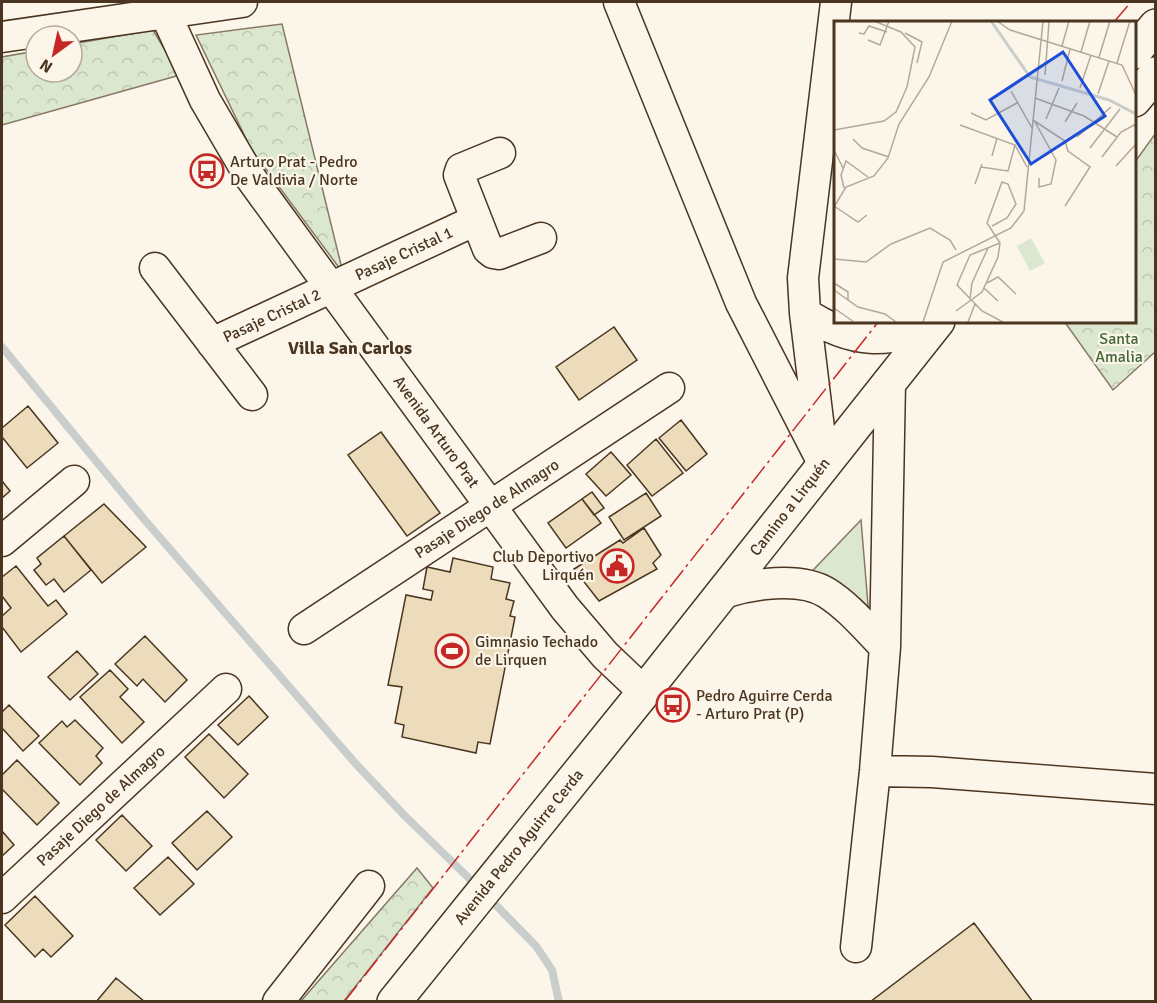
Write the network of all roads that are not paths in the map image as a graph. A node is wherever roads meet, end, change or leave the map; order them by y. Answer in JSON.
{"nodes":[{"id":1,"x":242,"y":2,"type":"edge"},
{"id":2,"x":619,"y":2,"type":"edge"},
{"id":3,"x":836,"y":2,"type":"edge"},
{"id":4,"x":163,"y":7,"type":"edge"},
{"id":5,"x":1155,"y":26,"type":"edge"},
{"id":6,"x":2,"y":37,"type":"edge"},
{"id":7,"x":1136,"y":50,"type":"edge"},
{"id":8,"x":1155,"y":74,"type":"edge"},
{"id":9,"x":1136,"y":98,"type":"edge"},
{"id":10,"x":500,"y":153,"type":"dead end"},
{"id":11,"x":476,"y":220,"type":"junction"},
{"id":12,"x":541,"y":237,"type":"dead end"},
{"id":13,"x":154,"y":268,"type":"dead end"},
{"id":14,"x":331,"y":288,"type":"junction"},
{"id":15,"x":804,"y":313,"type":"junction"},
{"id":16,"x":936,"y":322,"type":"edge"},
{"id":17,"x":937,"y":322,"type":"edge"},
{"id":18,"x":212,"y":344,"type":"junction"},
{"id":19,"x":890,"y":381,"type":"junction"},
{"id":20,"x":669,"y":388,"type":"dead end"},
{"id":21,"x":252,"y":395,"type":"dead end"},
{"id":22,"x":824,"y":465,"type":"junction"},
{"id":23,"x":74,"y":481,"type":"dead end"},
{"id":24,"x":490,"y":506,"type":"junction"},
{"id":25,"x":2,"y":541,"type":"edge"},
{"id":26,"x":723,"y":592,"type":"junction"},
{"id":27,"x":304,"y":629,"type":"dead end"},
{"id":28,"x":885,"y":647,"type":"junction"},
{"id":29,"x":226,"y":689,"type":"dead end"},
{"id":30,"x":644,"y":692,"type":"junction"},
{"id":31,"x":875,"y":771,"type":"junction"},
{"id":32,"x":1155,"y":789,"type":"edge"},
{"id":33,"x":369,"y":886,"type":"dead end"},
{"id":34,"x":2,"y":898,"type":"edge"},
{"id":35,"x":856,"y":947,"type":"dead end"},
{"id":36,"x":278,"y":1002,"type":"edge"},
{"id":37,"x":394,"y":1002,"type":"edge"}],
"edges":[{"from":1,"to":4,"type":"street"},
{"from":2,"to":22,"type":"street"},
{"from":3,"to":15,"type":"street"},
{"from":4,"to":6,"type":"street"},
{"from":4,"to":14,"type":"street","name":"Avenida Arturo Prat"},
{"from":5,"to":7,"type":"main road"},
{"from":8,"to":9,"type":"main road"},
{"from":10,"to":11,"type":"street"},
{"from":11,"to":12,"type":"street"},
{"from":11,"to":14,"type":"street","name":"Pasaje Cristal 1"},
{"from":13,"to":18,"type":"street","name":"Pasaje Cristal 2"},
{"from":14,"to":18,"type":"street","name":"Pasaje Cristal 2"},
{"from":14,"to":24,"type":"street","name":"Avenida Arturo Prat"},
{"from":15,"to":16,"type":"street"},
{"from":15,"to":22,"type":"street"},
{"from":17,"to":19,"type":"main road","name":"Camino a Lirquén"},
{"from":18,"to":21,"type":"street","name":"Pasaje Cristal 2"},
{"from":19,"to":22,"type":"main road","name":"Camino a Lirquén"},
{"from":19,"to":28,"type":"street"},
{"from":20,"to":24,"type":"street","name":"Pasaje Diego de Almagro"},
{"from":22,"to":26,"type":"main road","name":"Camino a Lirquén"},
{"from":23,"to":25,"type":"street"},
{"from":24,"to":27,"type":"street","name":"Pasaje Diego de Almagro"},
{"from":24,"to":30,"type":"street","name":"Avenida Arturo Prat"},
{"from":26,"to":28,"type":"street"},
{"from":26,"to":30,"type":"main road","name":"Camino a Lirquén"},
{"from":28,"to":31,"type":"street"},
{"from":29,"to":34,"type":"street","name":"Pasaje Diego de Almagro"},
{"from":30,"to":37,"type":"main road","name":"Avenida Pedro Aguirre Cerda"},
{"from":31,"to":32,"type":"street"},
{"from":31,"to":35,"type":"street"},
{"from":33,"to":36,"type":"street"}]}
